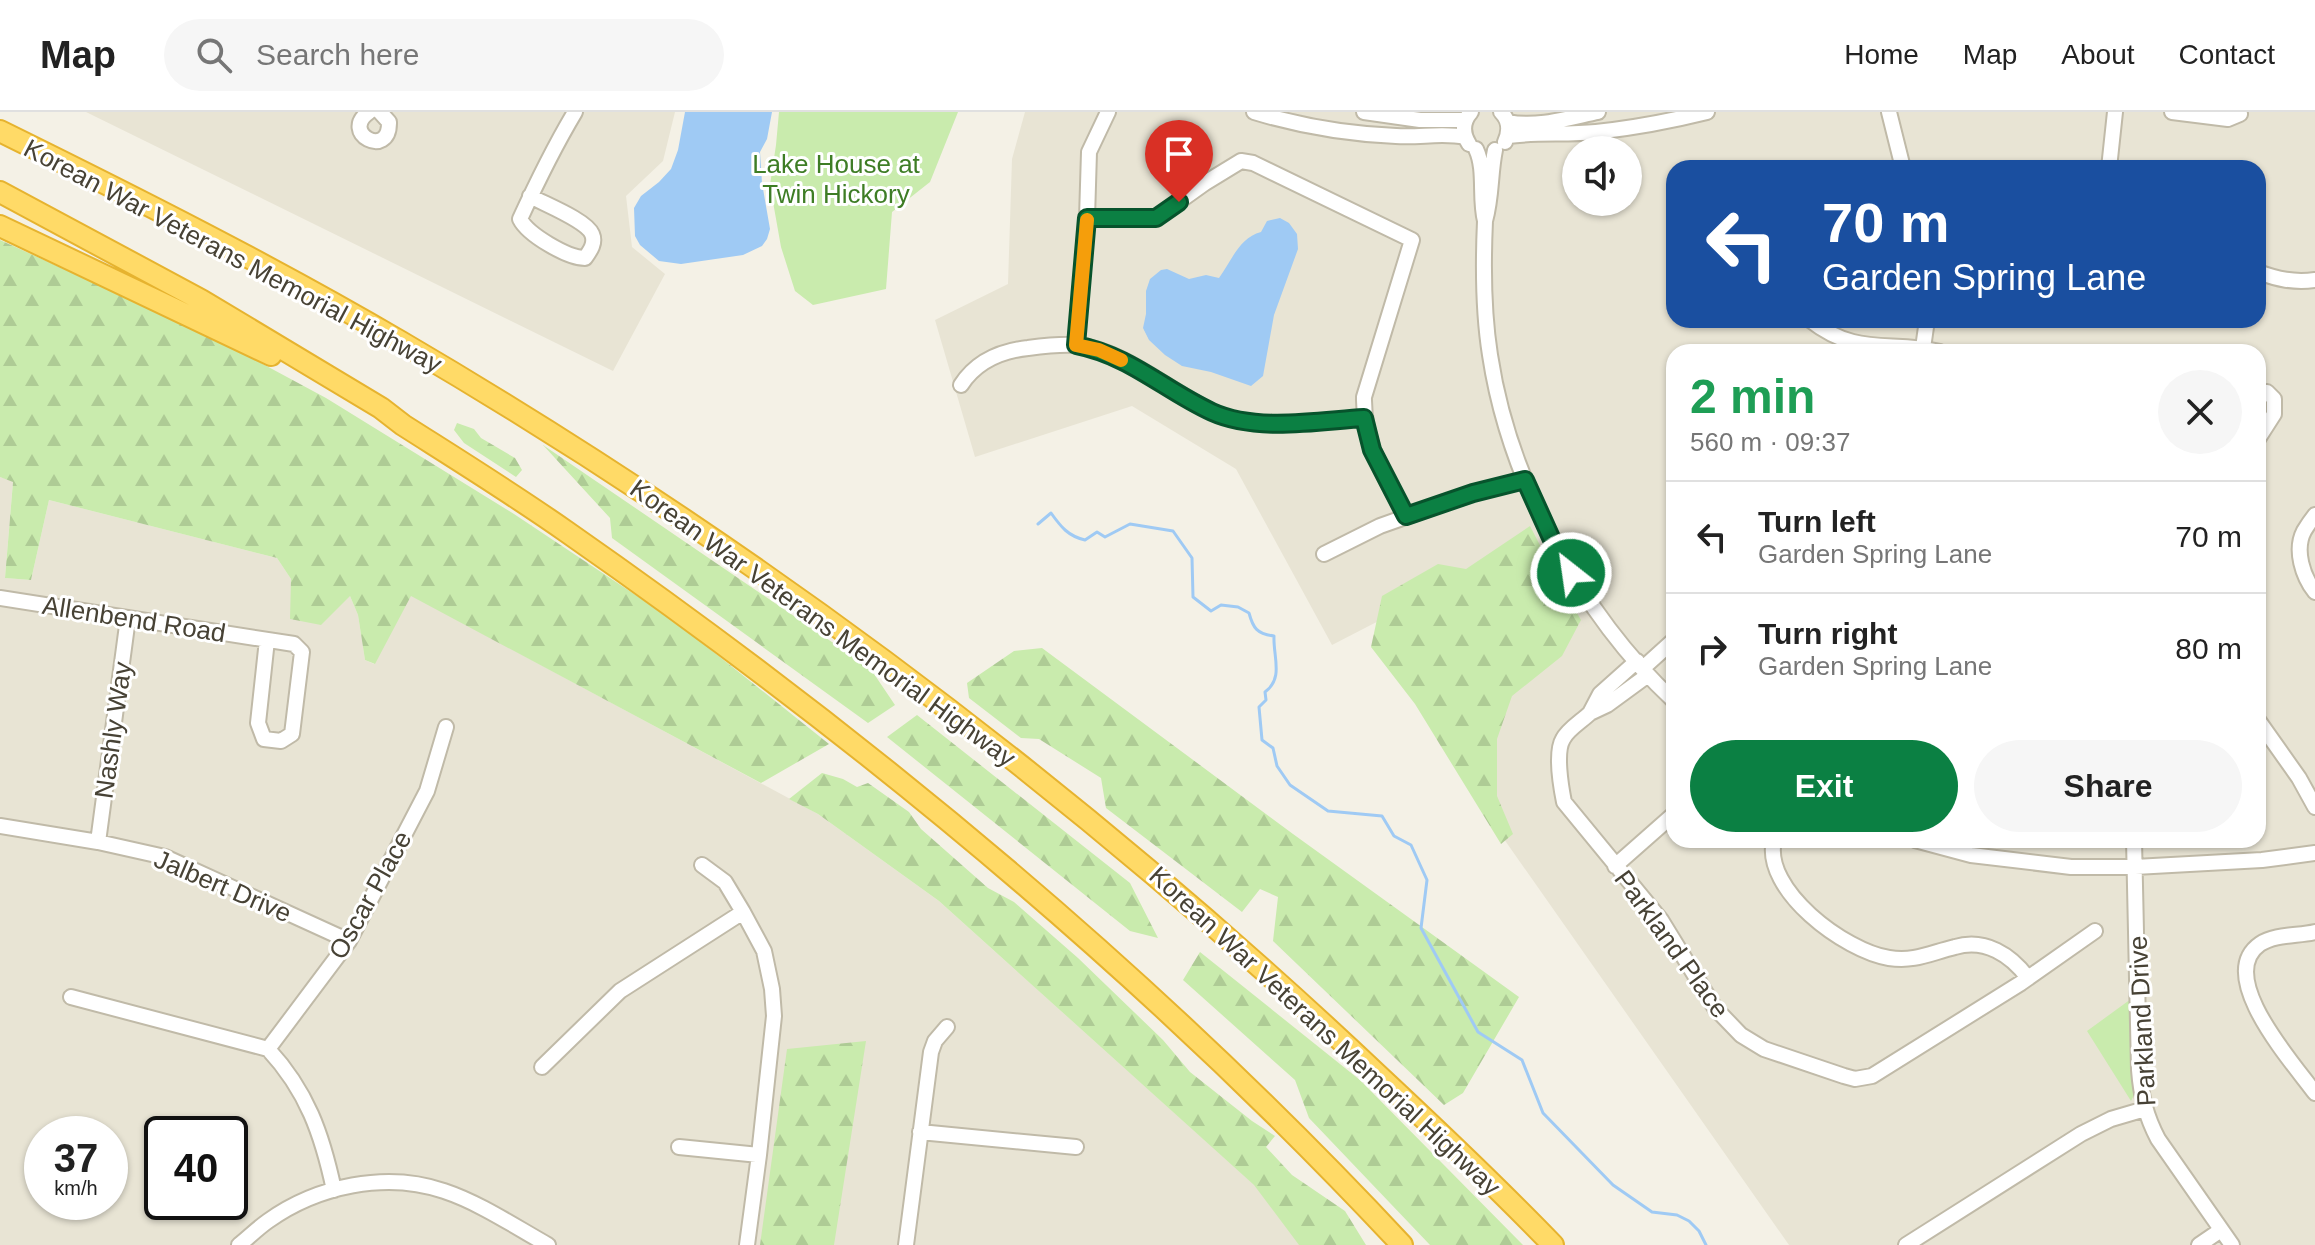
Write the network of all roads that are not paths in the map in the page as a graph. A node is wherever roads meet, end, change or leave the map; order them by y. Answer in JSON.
{"nodes":[{"id":1,"x":575,"y":112,"type":"edge"},
{"id":2,"x":1108,"y":112,"type":"edge"},
{"id":3,"x":1254,"y":112,"type":"edge"},
{"id":4,"x":1364,"y":112,"type":"edge"},
{"id":5,"x":1598,"y":112,"type":"edge"},
{"id":6,"x":1707,"y":112,"type":"edge"},
{"id":7,"x":1889,"y":112,"type":"edge"},
{"id":8,"x":2115,"y":112,"type":"edge"},
{"id":9,"x":2172,"y":112,"type":"edge"},
{"id":10,"x":2240,"y":114,"type":"edge"},
{"id":11,"x":1468,"y":116,"type":"edge"},
{"id":12,"x":1506,"y":123,"type":"edge"},
{"id":13,"x":0,"y":131,"type":"edge"},
{"id":14,"x":1465,"y":137,"type":"junction"},
{"id":15,"x":1476,"y":149,"type":"junction"},
{"id":16,"x":1495,"y":150,"type":"junction"},
{"id":17,"x":1901,"y":160,"type":"edge"},
{"id":18,"x":2110,"y":160,"type":"edge"},
{"id":19,"x":0,"y":192,"type":"edge"},
{"id":20,"x":530,"y":196,"type":"junction"},
{"id":21,"x":1087,"y":218,"type":"junction"},
{"id":22,"x":1485,"y":221,"type":"junction"},
{"id":23,"x":0,"y":226,"type":"edge"},
{"id":24,"x":2266,"y":275,"type":"edge"},
{"id":25,"x":2315,"y":280,"type":"edge"},
{"id":26,"x":1824,"y":328,"type":"edge"},
{"id":27,"x":1857,"y":344,"type":"edge"},
{"id":28,"x":1076,"y":345,"type":"junction"},
{"id":29,"x":961,"y":385,"type":"dead end"},
{"id":30,"x":2266,"y":392,"type":"edge"},
{"id":31,"x":1364,"y":418,"type":"junction"},
{"id":32,"x":403,"y":425,"type":"junction"},
{"id":33,"x":2266,"y":426,"type":"edge"},
{"id":34,"x":1525,"y":480,"type":"junction"},
{"id":35,"x":2315,"y":515,"type":"edge"},
{"id":36,"x":1406,"y":516,"type":"junction"},
{"id":37,"x":1324,"y":554,"type":"dead end"},
{"id":38,"x":2315,"y":592,"type":"edge"},
{"id":39,"x":0,"y":598,"type":"edge"},
{"id":40,"x":128,"y":618,"type":"junction"},
{"id":41,"x":267,"y":640,"type":"junction"},
{"id":42,"x":1666,"y":647,"type":"edge"},
{"id":43,"x":1643,"y":668,"type":"junction"},
{"id":44,"x":1666,"y":692,"type":"edge"},
{"id":45,"x":446,"y":727,"type":"dead end"},
{"id":46,"x":2266,"y":731,"type":"edge"},
{"id":47,"x":2315,"y":807,"type":"edge"},
{"id":48,"x":1666,"y":821,"type":"edge"},
{"id":49,"x":0,"y":826,"type":"edge"},
{"id":50,"x":98,"y":842,"type":"junction"},
{"id":51,"x":1774,"y":848,"type":"edge"},
{"id":52,"x":1945,"y":848,"type":"edge"},
{"id":53,"x":2134,"y":848,"type":"edge"},
{"id":54,"x":2315,"y":853,"type":"edge"},
{"id":55,"x":702,"y":865,"type":"dead end"},
{"id":56,"x":1615,"y":866,"type":"junction"},
{"id":57,"x":2135,"y":867,"type":"junction"},
{"id":58,"x":743,"y":912,"type":"junction"},
{"id":59,"x":2095,"y":931,"type":"dead end"},
{"id":60,"x":2315,"y":932,"type":"edge"},
{"id":61,"x":349,"y":941,"type":"junction"},
{"id":62,"x":2028,"y":978,"type":"junction"},
{"id":63,"x":71,"y":997,"type":"dead end"},
{"id":64,"x":947,"y":1027,"type":"dead end"},
{"id":65,"x":268,"y":1049,"type":"junction"},
{"id":66,"x":542,"y":1067,"type":"dead end"},
{"id":67,"x":2315,"y":1093,"type":"edge"},
{"id":68,"x":2145,"y":1109,"type":"junction"},
{"id":69,"x":920,"y":1132,"type":"junction"},
{"id":70,"x":679,"y":1147,"type":"dead end"},
{"id":71,"x":1076,"y":1147,"type":"dead end"},
{"id":72,"x":759,"y":1155,"type":"junction"},
{"id":73,"x":334,"y":1190,"type":"junction"},
{"id":74,"x":2221,"y":1230,"type":"junction"},
{"id":75,"x":239,"y":1245,"type":"edge"},
{"id":76,"x":548,"y":1245,"type":"edge"},
{"id":77,"x":747,"y":1245,"type":"edge"},
{"id":78,"x":906,"y":1245,"type":"edge"},
{"id":79,"x":1402,"y":1245,"type":"edge"},
{"id":80,"x":1553,"y":1245,"type":"edge"},
{"id":81,"x":1906,"y":1245,"type":"edge"},
{"id":82,"x":2199,"y":1245,"type":"edge"},
{"id":83,"x":2232,"y":1245,"type":"edge"}],
"edges":[{"from":1,"to":20,"type":"street"},
{"from":2,"to":21,"type":"street"},
{"from":3,"to":14,"type":"street"},
{"from":4,"to":11,"type":"street"},
{"from":5,"to":12,"type":"street"},
{"from":6,"to":12,"type":"street"},
{"from":7,"to":17,"type":"street"},
{"from":8,"to":18,"type":"street"},
{"from":9,"to":10,"type":"street"},
{"from":11,"to":14,"type":"street"},
{"from":12,"to":16,"type":"street"},
{"from":13,"to":80,"type":"highway","name":"Korean War Veterans Memorial Highway"},
{"from":14,"to":15,"type":"street"},
{"from":15,"to":16,"type":"street"},
{"from":15,"to":22,"type":"street"},
{"from":16,"to":22,"type":"street"},
{"from":19,"to":32,"type":"highway"},
{"from":20,"to":20,"type":"street"},
{"from":21,"to":28,"type":"street"},
{"from":21,"to":31,"type":"street"},
{"from":22,"to":34,"type":"street"},
{"from":23,"to":32,"type":"highway"},
{"from":24,"to":25,"type":"street"},
{"from":26,"to":27,"type":"street"},
{"from":28,"to":29,"type":"street"},
{"from":28,"to":31,"type":"street"},
{"from":30,"to":33,"type":"street"},
{"from":31,"to":36,"type":"street"},
{"from":32,"to":79,"type":"highway"},
{"from":34,"to":36,"type":"street"},
{"from":34,"to":43,"type":"street"},
{"from":35,"to":38,"type":"street"},
{"from":36,"to":37,"type":"street"},
{"from":39,"to":40,"type":"street","name":"Allenbend Road"},
{"from":40,"to":41,"type":"street","name":"Allenbend Road"},
{"from":40,"to":50,"type":"street","name":"Nashly Way"},
{"from":41,"to":41,"type":"street","name":"Allenbend Road"},
{"from":42,"to":43,"type":"street","name":"Parkland Place"},
{"from":43,"to":44,"type":"street"},
{"from":43,"to":56,"type":"street","name":"Parkland Place"},
{"from":45,"to":61,"type":"street","name":"Oscar Place"},
{"from":46,"to":47,"type":"street"},
{"from":48,"to":56,"type":"street"},
{"from":49,"to":50,"type":"street","name":"Jalbert Drive"},
{"from":50,"to":61,"type":"street","name":"Jalbert Drive"},
{"from":51,"to":62,"type":"street"},
{"from":52,"to":57,"type":"street"},
{"from":53,"to":57,"type":"street","name":"Parkland Drive"},
{"from":54,"to":57,"type":"street"},
{"from":55,"to":58,"type":"street"},
{"from":56,"to":62,"type":"street","name":"Parkland Place"},
{"from":57,"to":68,"type":"street","name":"Parkland Drive"},
{"from":58,"to":66,"type":"street"},
{"from":58,"to":72,"type":"street"},
{"from":59,"to":62,"type":"street","name":"Parkland Place"},
{"from":60,"to":67,"type":"street"},
{"from":61,"to":65,"type":"street","name":"Oscar Place"},
{"from":63,"to":65,"type":"street"},
{"from":64,"to":69,"type":"street"},
{"from":65,"to":73,"type":"street"},
{"from":68,"to":74,"type":"street","name":"Parkland Drive"},
{"from":68,"to":81,"type":"street"},
{"from":69,"to":71,"type":"street"},
{"from":69,"to":78,"type":"street"},
{"from":70,"to":72,"type":"street"},
{"from":72,"to":77,"type":"street"},
{"from":73,"to":75,"type":"street"},
{"from":73,"to":76,"type":"street"},
{"from":74,"to":82,"type":"street"},
{"from":74,"to":83,"type":"street","name":"Parkland Drive"}]}
